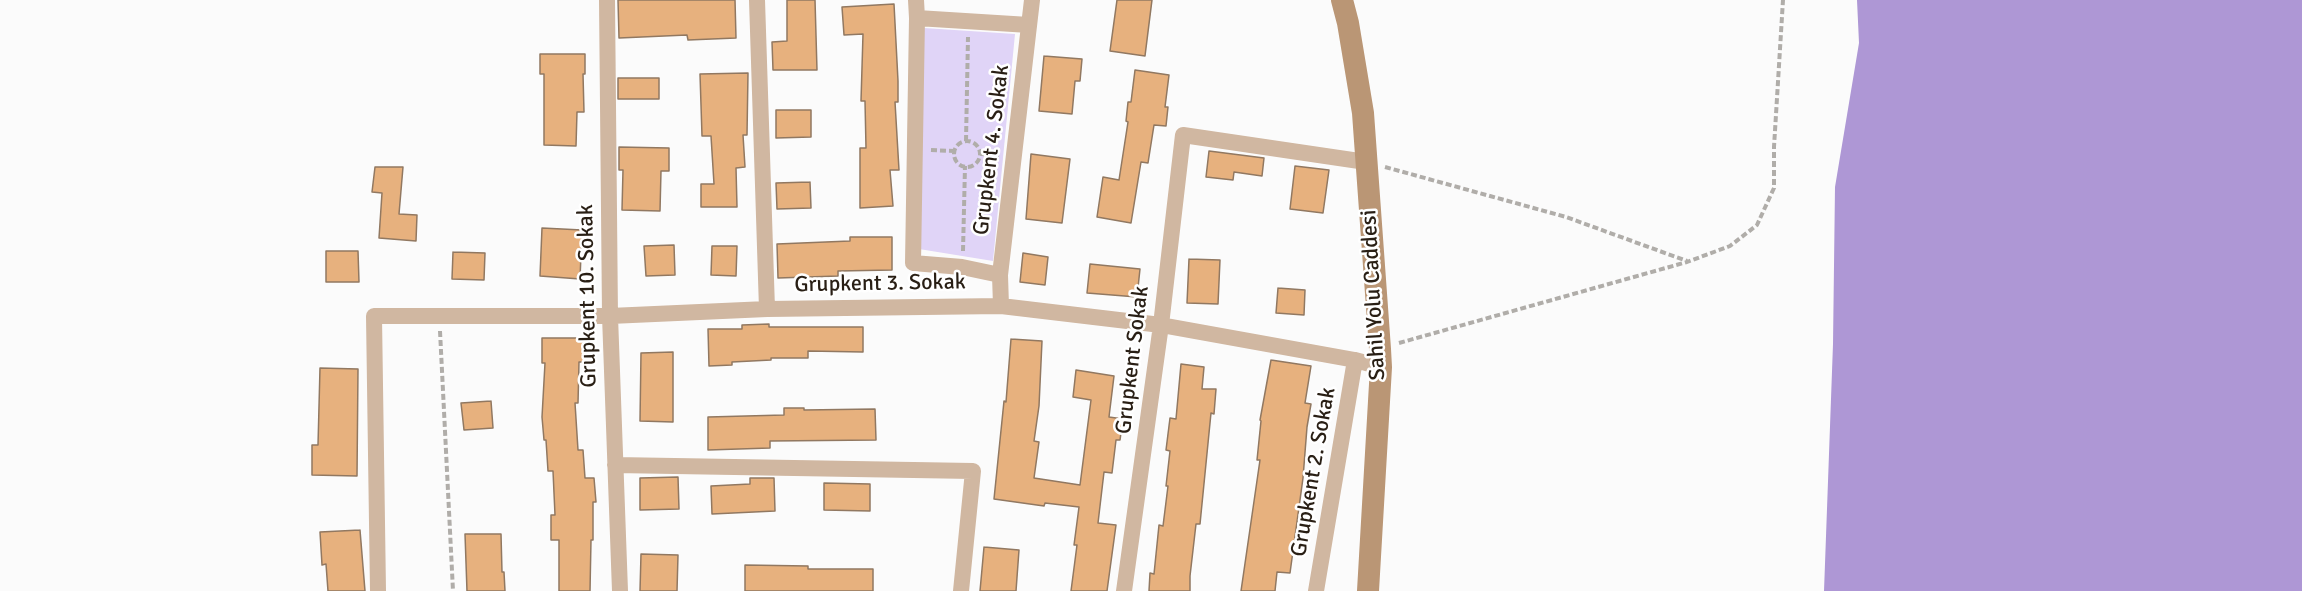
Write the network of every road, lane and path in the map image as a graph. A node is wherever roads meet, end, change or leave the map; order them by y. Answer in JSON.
{"nodes":[{"id":1,"x":607,"y":0,"type":"edge"},
{"id":2,"x":757,"y":0,"type":"edge"},
{"id":3,"x":916,"y":0,"type":"edge"},
{"id":4,"x":1032,"y":0,"type":"edge"},
{"id":5,"x":1342,"y":0,"type":"edge"},
{"id":6,"x":1783,"y":0,"type":"edge"},
{"id":7,"x":917,"y":18,"type":"junction"},
{"id":8,"x":968,"y":20,"type":"junction"},
{"id":9,"x":1029,"y":25,"type":"junction"},
{"id":10,"x":966,"y":141,"type":"junction"},
{"id":11,"x":1366,"y":162,"type":"junction"},
{"id":12,"x":965,"y":166,"type":"junction"},
{"id":13,"x":1687,"y":262,"type":"junction"},
{"id":14,"x":962,"y":267,"type":"junction"},
{"id":15,"x":1000,"y":275,"type":"junction"},
{"id":16,"x":1001,"y":306,"type":"junction"},
{"id":17,"x":767,"y":309,"type":"junction"},
{"id":18,"x":439,"y":316,"type":"junction"},
{"id":19,"x":610,"y":316,"type":"junction"},
{"id":20,"x":1161,"y":326,"type":"junction"},
{"id":21,"x":1381,"y":358,"type":"junction"},
{"id":22,"x":1355,"y":360,"type":"junction"},
{"id":23,"x":615,"y":465,"type":"junction"},
{"id":24,"x":378,"y":591,"type":"edge"},
{"id":25,"x":453,"y":591,"type":"edge"},
{"id":26,"x":620,"y":591,"type":"edge"},
{"id":27,"x":961,"y":591,"type":"edge"},
{"id":28,"x":1124,"y":591,"type":"edge"},
{"id":29,"x":1316,"y":591,"type":"edge"},
{"id":30,"x":1368,"y":591,"type":"edge"}],
"edges":[{"from":1,"to":19,"type":"street","name":"Grupkent 10. Sokak"},
{"from":2,"to":17,"type":"street"},
{"from":3,"to":7,"type":"street"},
{"from":4,"to":9,"type":"street","name":"Grupkent 4. Sokak"},
{"from":5,"to":11,"type":"street","name":"Sahil Yolu Caddesi"},
{"from":6,"to":13,"type":"path"},
{"from":7,"to":8,"type":"street"},
{"from":7,"to":14,"type":"street"},
{"from":8,"to":9,"type":"street"},
{"from":8,"to":10,"type":"path"},
{"from":9,"to":15,"type":"street","name":"Grupkent 4. Sokak"},
{"from":10,"to":12,"type":"path"},
{"from":10,"to":12,"type":"path"},
{"from":11,"to":13,"type":"path"},
{"from":11,"to":20,"type":"street","name":"Grupkent Sokak"},
{"from":11,"to":21,"type":"street","name":"Sahil Yolu Caddesi"},
{"from":12,"to":14,"type":"path"},
{"from":13,"to":21,"type":"path"},
{"from":14,"to":15,"type":"street"},
{"from":15,"to":16,"type":"street","name":"Grupkent 4. Sokak"},
{"from":16,"to":17,"type":"street","name":"Grupkent 3. Sokak"},
{"from":16,"to":20,"type":"street","name":"Grupkent 3. Sokak"},
{"from":17,"to":19,"type":"street","name":"Grupkent 3. Sokak"},
{"from":18,"to":19,"type":"street","name":"Grupkent 3. Sokak"},
{"from":18,"to":24,"type":"street","name":"Grupkent 3. Sokak"},
{"from":18,"to":25,"type":"path"},
{"from":19,"to":23,"type":"street","name":"Grupkent 10. Sokak"},
{"from":20,"to":22,"type":"street","name":"Grupkent 3. Sokak"},
{"from":20,"to":28,"type":"street","name":"Grupkent Sokak"},
{"from":21,"to":22,"type":"street","name":"Grupkent 3. Sokak"},
{"from":21,"to":30,"type":"street","name":"Sahil Yolu Caddesi"},
{"from":22,"to":29,"type":"street","name":"Grupkent 2. Sokak"},
{"from":23,"to":26,"type":"street","name":"Grupkent 10. Sokak"},
{"from":23,"to":27,"type":"street"}]}
